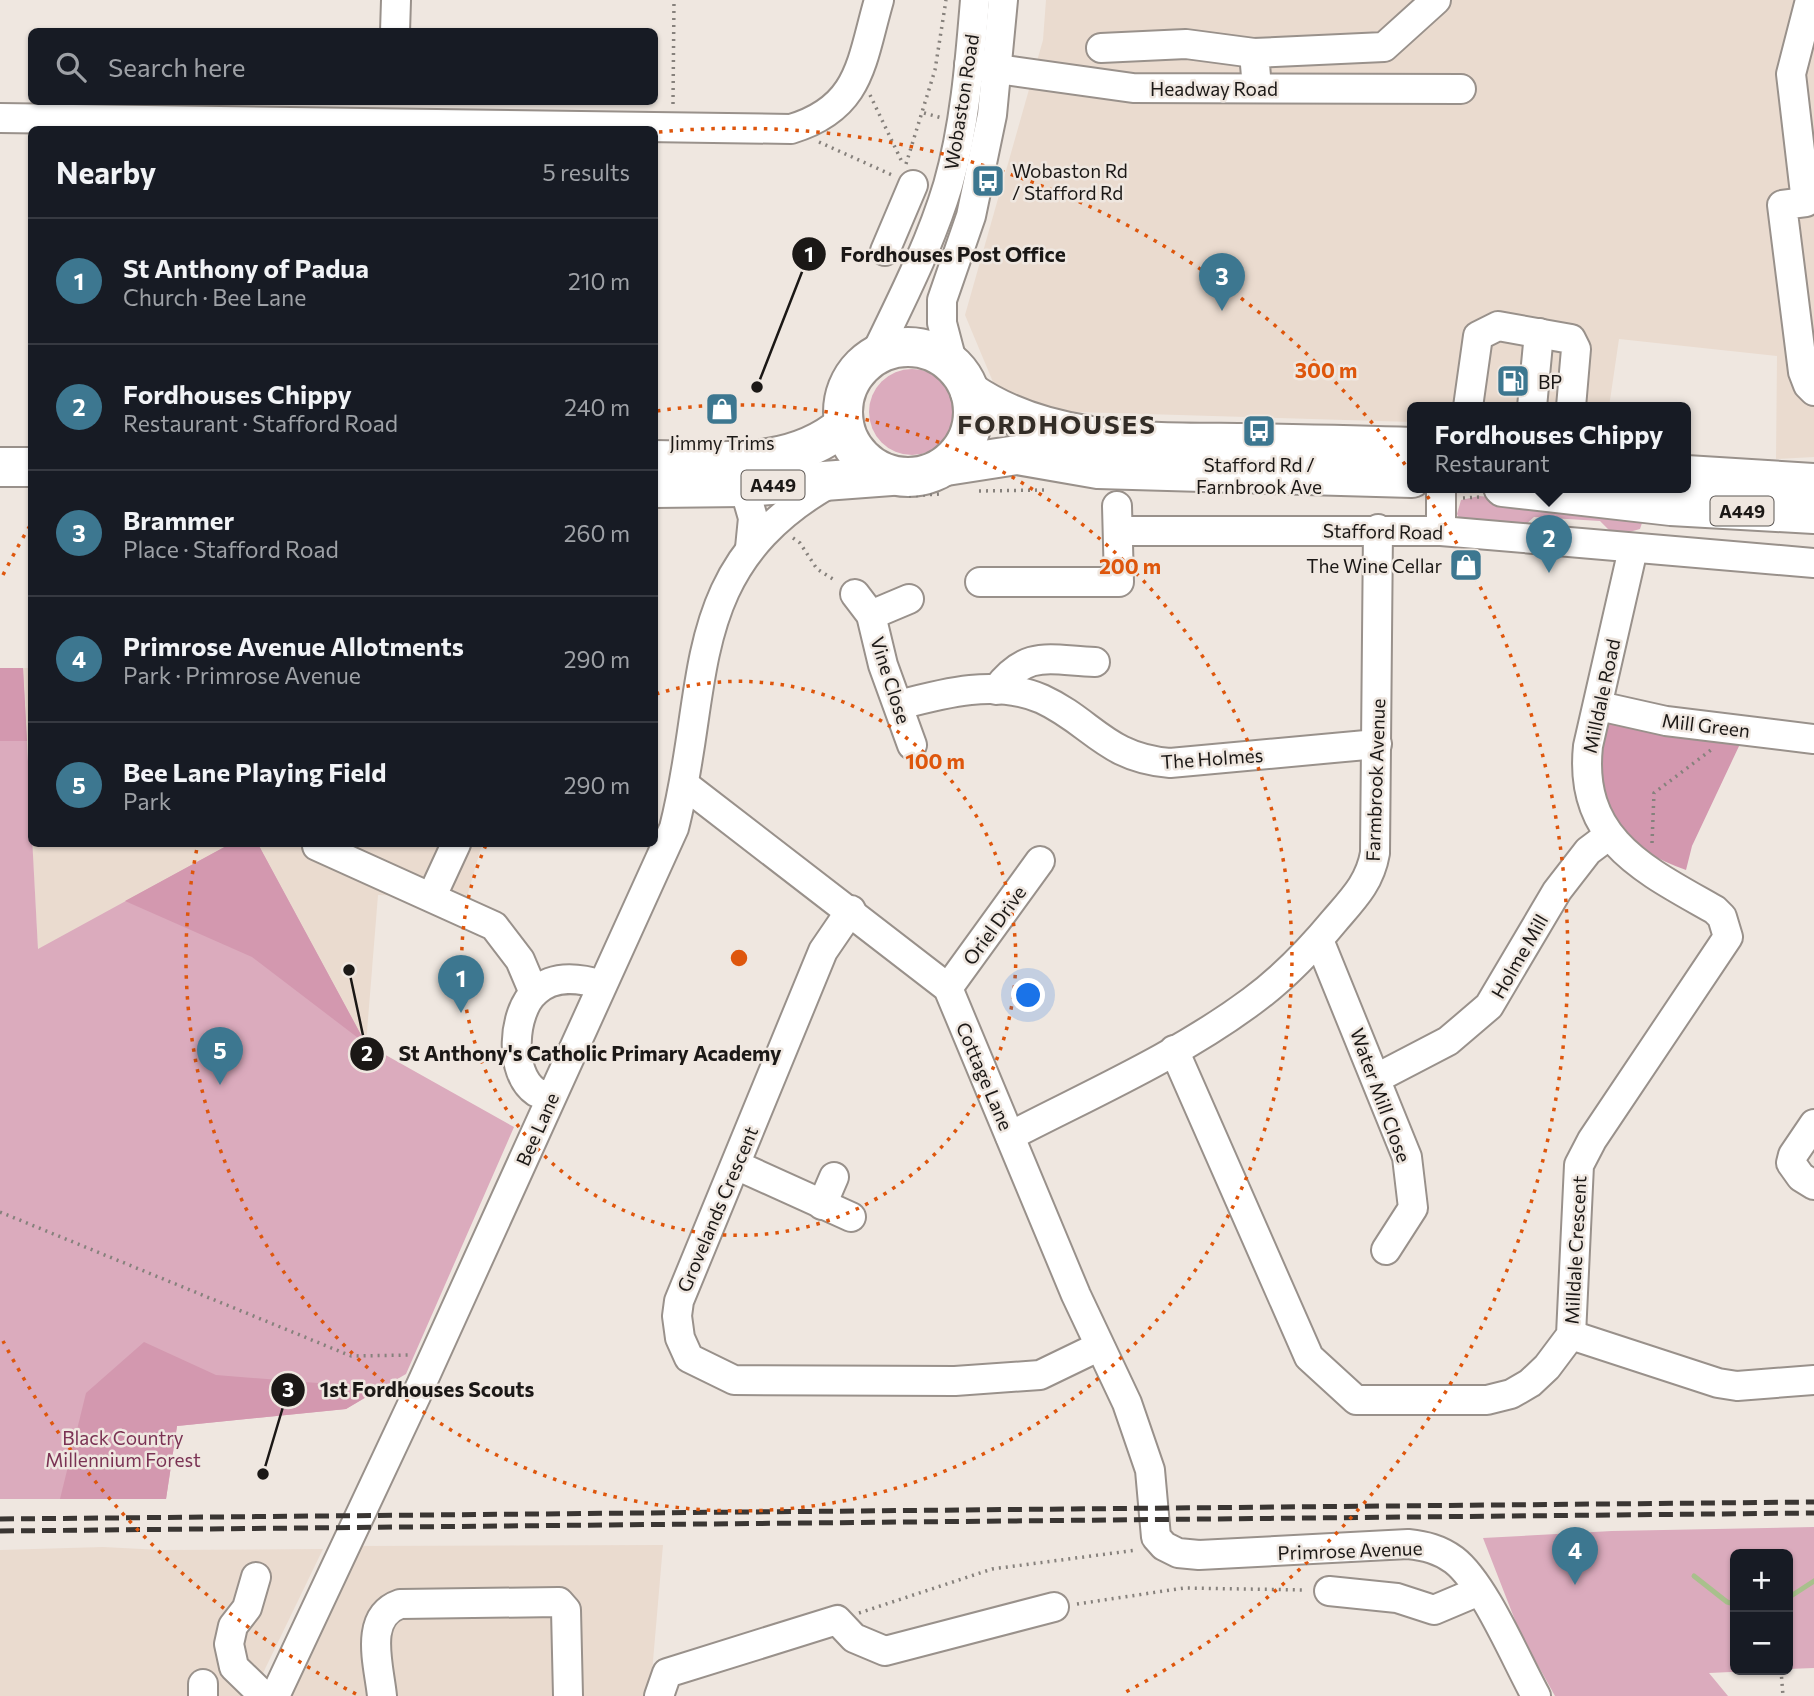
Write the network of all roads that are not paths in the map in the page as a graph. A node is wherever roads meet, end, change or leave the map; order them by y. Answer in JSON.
{"nodes":[{"id":1,"x":396,"y":0,"type":"edge"},
{"id":2,"x":879,"y":0,"type":"edge"},
{"id":3,"x":975,"y":0,"type":"edge"},
{"id":4,"x":1003,"y":0,"type":"edge"},
{"id":5,"x":1436,"y":0,"type":"edge"},
{"id":6,"x":1810,"y":0,"type":"edge"},
{"id":7,"x":395,"y":28,"type":"edge"},
{"id":8,"x":1101,"y":48,"type":"dead end"},
{"id":9,"x":1254,"y":53,"type":"junction"},
{"id":10,"x":969,"y":65,"type":"junction"},
{"id":11,"x":998,"y":67,"type":"junction"},
{"id":12,"x":1257,"y":88,"type":"junction"},
{"id":13,"x":1461,"y":89,"type":"dead end"},
{"id":14,"x":395,"y":113,"type":"edge"},
{"id":15,"x":0,"y":118,"type":"edge"},
{"id":16,"x":653,"y":126,"type":"edge"},
{"id":17,"x":658,"y":126,"type":"edge"},
{"id":18,"x":913,"y":185,"type":"road end"},
{"id":19,"x":885,"y":251,"type":"dead end"},
{"id":20,"x":1539,"y":333,"type":"junction"},
{"id":21,"x":874,"y":357,"type":"junction"},
{"id":22,"x":962,"y":378,"type":"junction"},
{"id":23,"x":1814,"y":391,"type":"edge"},
{"id":24,"x":1469,"y":402,"type":"edge"},
{"id":25,"x":1532,"y":402,"type":"edge"},
{"id":26,"x":1571,"y":402,"type":"edge"},
{"id":27,"x":844,"y":425,"type":"junction"},
{"id":28,"x":1357,"y":445,"type":"junction"},
{"id":29,"x":1407,"y":447,"type":"edge"},
{"id":30,"x":658,"y":460,"type":"edge"},
{"id":31,"x":1407,"y":460,"type":"edge"},
{"id":32,"x":946,"y":466,"type":"junction"},
{"id":33,"x":0,"y":467,"type":"edge"},
{"id":34,"x":28,"y":467,"type":"edge"},
{"id":35,"x":1691,"y":475,"type":"edge"},
{"id":36,"x":891,"y":476,"type":"junction"},
{"id":37,"x":1407,"y":478,"type":"edge"},
{"id":38,"x":833,"y":482,"type":"junction"},
{"id":39,"x":1814,"y":483,"type":"edge"},
{"id":40,"x":744,"y":487,"type":"junction"},
{"id":41,"x":658,"y":488,"type":"edge"},
{"id":42,"x":0,"y":490,"type":"edge"},
{"id":43,"x":28,"y":490,"type":"edge"},
{"id":44,"x":1441,"y":493,"type":"edge"},
{"id":45,"x":1556,"y":493,"type":"edge"},
{"id":46,"x":1814,"y":514,"type":"edge"},
{"id":47,"x":1378,"y":529,"type":"junction"},
{"id":48,"x":1441,"y":531,"type":"junction"},
{"id":49,"x":750,"y":548,"type":"junction"},
{"id":50,"x":1633,"y":549,"type":"junction"},
{"id":51,"x":1814,"y":563,"type":"edge"},
{"id":52,"x":980,"y":582,"type":"dead end"},
{"id":53,"x":909,"y":599,"type":"dead end"},
{"id":54,"x":1095,"y":662,"type":"dead end"},
{"id":55,"x":996,"y":690,"type":"junction"},
{"id":56,"x":899,"y":705,"type":"junction"},
{"id":57,"x":1599,"y":706,"type":"junction"},
{"id":58,"x":1814,"y":738,"type":"edge"},
{"id":59,"x":1377,"y":744,"type":"junction"},
{"id":60,"x":912,"y":745,"type":"dead end"},
{"id":61,"x":685,"y":785,"type":"junction"},
{"id":62,"x":664,"y":826,"type":"edge"},
{"id":63,"x":1608,"y":836,"type":"junction"},
{"id":64,"x":319,"y":847,"type":"edge"},
{"id":65,"x":455,"y":847,"type":"edge"},
{"id":66,"x":656,"y":847,"type":"edge"},
{"id":67,"x":1040,"y":861,"type":"dead end"},
{"id":68,"x":432,"y":896,"type":"junction"},
{"id":69,"x":1715,"y":909,"type":"joint"},
{"id":70,"x":851,"y":910,"type":"junction"},
{"id":71,"x":1319,"y":940,"type":"junction"},
{"id":72,"x":602,"y":985,"type":"junction"},
{"id":73,"x":948,"y":988,"type":"junction"},
{"id":74,"x":534,"y":993,"type":"junction"},
{"id":75,"x":1174,"y":1051,"type":"junction"},
{"id":76,"x":1377,"y":1078,"type":"junction"},
{"id":77,"x":551,"y":1097,"type":"junction"},
{"id":78,"x":1814,"y":1124,"type":"edge"},
{"id":79,"x":1010,"y":1136,"type":"junction"},
{"id":80,"x":736,"y":1165,"type":"junction"},
{"id":81,"x":834,"y":1177,"type":"dead end"},
{"id":82,"x":1814,"y":1185,"type":"edge"},
{"id":83,"x":822,"y":1205,"type":"junction"},
{"id":84,"x":851,"y":1217,"type":"dead end"},
{"id":85,"x":1386,"y":1250,"type":"dead end"},
{"id":86,"x":1571,"y":1335,"type":"junction"},
{"id":87,"x":1098,"y":1347,"type":"junction"},
{"id":88,"x":1814,"y":1380,"type":"edge"},
{"id":89,"x":1164,"y":1546,"type":"joint"},
{"id":90,"x":256,"y":1577,"type":"dead end"},
{"id":91,"x":1329,"y":1591,"type":"road end"},
{"id":92,"x":1479,"y":1591,"type":"junction"},
{"id":93,"x":1054,"y":1607,"type":"road end"},
{"id":94,"x":264,"y":1696,"type":"edge"},
{"id":95,"x":275,"y":1696,"type":"edge"},
{"id":96,"x":382,"y":1696,"type":"edge"},
{"id":97,"x":568,"y":1696,"type":"edge"},
{"id":98,"x":659,"y":1696,"type":"edge"},
{"id":99,"x":1536,"y":1696,"type":"edge"}],
"edges":[{"from":1,"to":7,"type":"street"},
{"from":2,"to":17,"type":"street"},
{"from":3,"to":10,"type":"street","name":"Wobaston Road"},
{"from":4,"to":11,"type":"street","name":"Wobaston Road"},
{"from":5,"to":9,"type":"street"},
{"from":6,"to":23,"type":"street"},
{"from":8,"to":9,"type":"street"},
{"from":9,"to":12,"type":"street"},
{"from":10,"to":11,"type":"street","name":"Headway Road"},
{"from":10,"to":21,"type":"street","name":"Wobaston Road"},
{"from":11,"to":12,"type":"street","name":"Headway Road"},
{"from":11,"to":22,"type":"street","name":"Wobaston Road"},
{"from":12,"to":13,"type":"street","name":"Headway Road"},
{"from":14,"to":15,"type":"street"},
{"from":14,"to":16,"type":"street"},
{"from":18,"to":19,"type":"street"},
{"from":20,"to":24,"type":"street"},
{"from":20,"to":25,"type":"street"},
{"from":20,"to":26,"type":"street"},
{"from":21,"to":22,"type":"highway"},
{"from":21,"to":27,"type":"highway"},
{"from":22,"to":28,"type":"highway"},
{"from":22,"to":32,"type":"highway"},
{"from":27,"to":30,"type":"highway","number":"A449"},
{"from":27,"to":36,"type":"highway"},
{"from":28,"to":29,"type":"highway"},
{"from":28,"to":31,"type":"highway"},
{"from":32,"to":36,"type":"highway","number":"A449"},
{"from":32,"to":37,"type":"highway","number":"A449"},
{"from":33,"to":34,"type":"highway"},
{"from":35,"to":39,"type":"highway","number":"A449"},
{"from":36,"to":38,"type":"highway","number":"A449"},
{"from":38,"to":40,"type":"highway","number":"A449"},
{"from":38,"to":49,"type":"street","name":"Bee Lane"},
{"from":40,"to":41,"type":"highway","number":"A449"},
{"from":40,"to":49,"type":"street","name":"Bee Lane"},
{"from":42,"to":43,"type":"highway"},
{"from":44,"to":48,"type":"street"},
{"from":45,"to":46,"type":"highway","number":"A449"},
{"from":47,"to":48,"type":"street","name":"Stafford Road"},
{"from":47,"to":52,"type":"street","name":"Stafford Road"},
{"from":47,"to":59,"type":"street","name":"Farmbrook Avenue"},
{"from":48,"to":50,"type":"street","name":"Stafford Road"},
{"from":49,"to":61,"type":"street","name":"Bee Lane"},
{"from":50,"to":51,"type":"street","name":"Stafford Road"},
{"from":50,"to":57,"type":"street","name":"Milldale Road"},
{"from":53,"to":56,"type":"street","name":"Vine Close"},
{"from":54,"to":55,"type":"street"},
{"from":55,"to":56,"type":"street","name":"The Holmes"},
{"from":55,"to":59,"type":"street","name":"The Holmes"},
{"from":56,"to":60,"type":"street","name":"Vine Close"},
{"from":57,"to":58,"type":"street","name":"Mill Green"},
{"from":57,"to":63,"type":"street","name":"Milldale Road"},
{"from":59,"to":71,"type":"street","name":"Farmbrook Avenue"},
{"from":61,"to":62,"type":"street","name":"Bee Lane"},
{"from":61,"to":70,"type":"street","name":"Cottage Lane"},
{"from":63,"to":69,"type":"street","name":"Milldale Road"},
{"from":63,"to":76,"type":"street","name":"Holme Mill"},
{"from":64,"to":68,"type":"street"},
{"from":65,"to":68,"type":"street"},
{"from":66,"to":72,"type":"street","name":"Bee Lane"},
{"from":67,"to":73,"type":"street","name":"Oriel Drive"},
{"from":68,"to":74,"type":"street"},
{"from":69,"to":86,"type":"street","name":"Milldale Crescent"},
{"from":70,"to":73,"type":"street","name":"Cottage Lane"},
{"from":70,"to":80,"type":"street","name":"Grovelands Crescent"},
{"from":71,"to":75,"type":"street","name":"Farmbrook Avenue"},
{"from":71,"to":76,"type":"street","name":"Water Mill Close"},
{"from":72,"to":74,"type":"street"},
{"from":72,"to":77,"type":"street","name":"Bee Lane"},
{"from":73,"to":79,"type":"street","name":"Cottage Lane"},
{"from":74,"to":77,"type":"street"},
{"from":75,"to":79,"type":"street","name":"Farmbrook Avenue"},
{"from":75,"to":86,"type":"street","name":"Milldale Crescent"},
{"from":76,"to":85,"type":"street","name":"Water Mill Close"},
{"from":77,"to":95,"type":"street","name":"Bee Lane"},
{"from":78,"to":82,"type":"street"},
{"from":79,"to":87,"type":"street","name":"Cottage Lane"},
{"from":80,"to":83,"type":"street"},
{"from":80,"to":87,"type":"street","name":"Grovelands Crescent"},
{"from":81,"to":83,"type":"street"},
{"from":83,"to":84,"type":"street"},
{"from":86,"to":88,"type":"street"},
{"from":87,"to":89,"type":"street","name":"Cottage Lane"},
{"from":89,"to":92,"type":"street","name":"Primrose Avenue"},
{"from":90,"to":94,"type":"street"},
{"from":91,"to":92,"type":"street"},
{"from":92,"to":99,"type":"street","name":"Primrose Avenue"},
{"from":93,"to":98,"type":"street"},
{"from":96,"to":97,"type":"street"}]}
